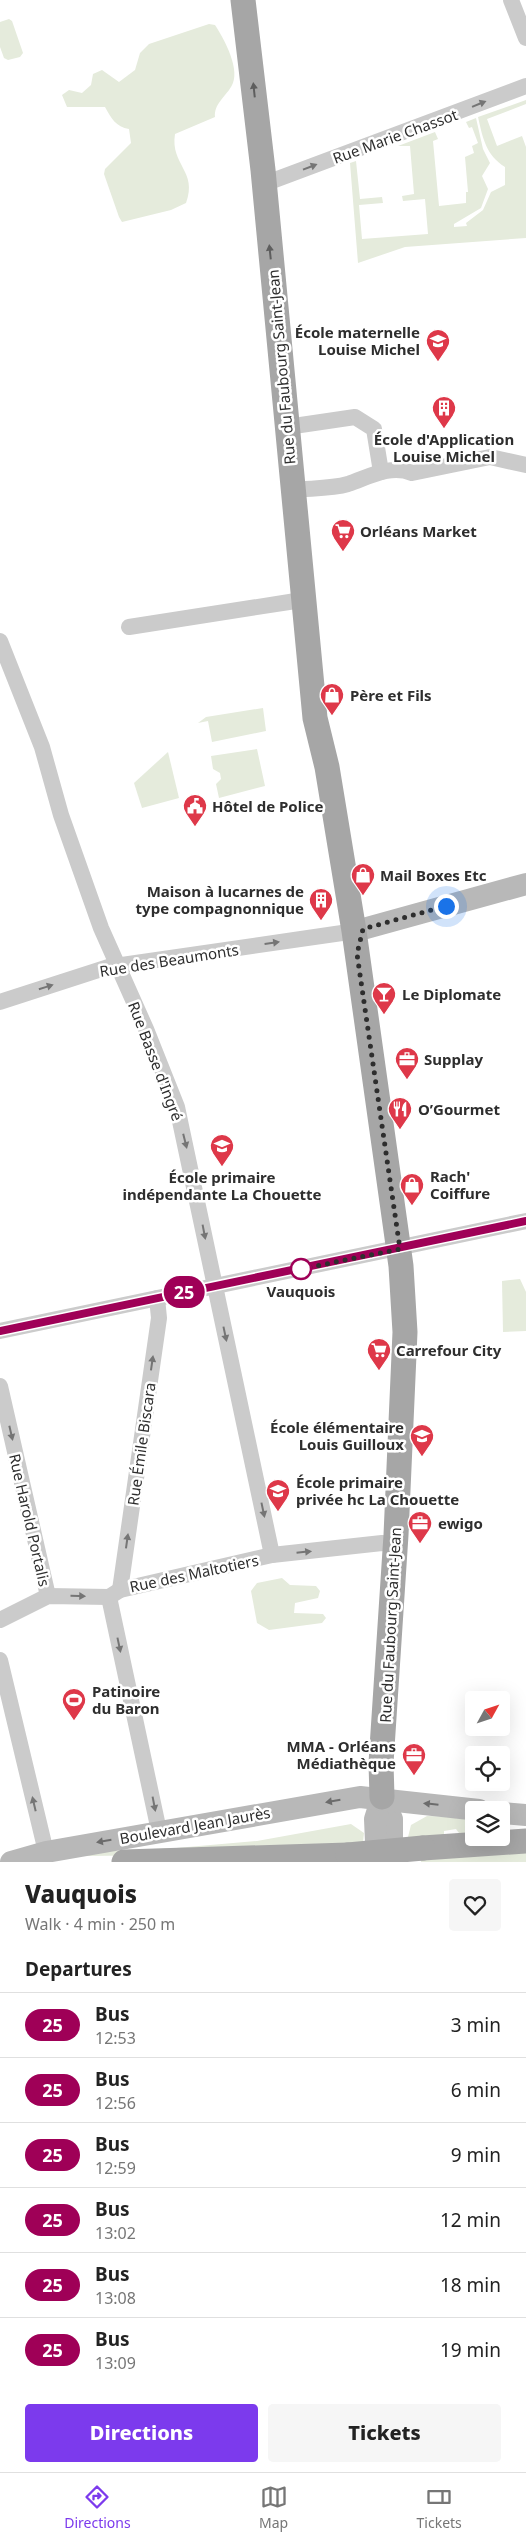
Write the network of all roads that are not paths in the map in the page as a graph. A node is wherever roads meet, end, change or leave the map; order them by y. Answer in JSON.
{"nodes":[{"id":1,"x":243,"y":0,"type":"edge"},
{"id":2,"x":511,"y":0,"type":"edge"},
{"id":3,"x":526,"y":38,"type":"edge"},
{"id":4,"x":526,"y":86,"type":"edge"},
{"id":5,"x":264,"y":184,"type":"junction"},
{"id":6,"x":287,"y":425,"type":"junction"},
{"id":7,"x":526,"y":465,"type":"edge"},
{"id":8,"x":381,"y":472,"type":"junction"},
{"id":9,"x":293,"y":490,"type":"junction"},
{"id":10,"x":302,"y":600,"type":"junction"},
{"id":11,"x":129,"y":627,"type":"dead end"},
{"id":12,"x":0,"y":641,"type":"edge"},
{"id":13,"x":317,"y":735,"type":"junction"},
{"id":14,"x":526,"y":884,"type":"edge"},
{"id":15,"x":351,"y":926,"type":"junction"},
{"id":16,"x":119,"y":966,"type":"junction"},
{"id":17,"x":0,"y":1002,"type":"edge"},
{"id":18,"x":526,"y":1221,"type":"edge"},
{"id":19,"x":400,"y":1249,"type":"junction"},
{"id":20,"x":215,"y":1286,"type":"junction"},
{"id":21,"x":157,"y":1298,"type":"junction"},
{"id":22,"x":0,"y":1331,"type":"edge"},
{"id":23,"x":0,"y":1386,"type":"edge"},
{"id":24,"x":395,"y":1544,"type":"junction"},
{"id":25,"x":272,"y":1554,"type":"junction"},
{"id":26,"x":115,"y":1593,"type":"junction"},
{"id":27,"x":48,"y":1596,"type":"junction"},
{"id":28,"x":0,"y":1620,"type":"edge"},
{"id":29,"x":0,"y":1660,"type":"edge"},
{"id":30,"x":382,"y":1797,"type":"junction"},
{"id":31,"x":465,"y":1808,"type":"edge"},
{"id":32,"x":510,"y":1814,"type":"edge"},
{"id":33,"x":526,"y":1816,"type":"edge"},
{"id":34,"x":158,"y":1831,"type":"junction"},
{"id":35,"x":526,"y":1841,"type":"edge"},
{"id":36,"x":384,"y":1842,"type":"dead end"},
{"id":37,"x":46,"y":1852,"type":"junction"},
{"id":38,"x":276,"y":1860,"type":"edge"},
{"id":39,"x":11,"y":1862,"type":"edge"},
{"id":40,"x":124,"y":1862,"type":"edge"}],
"edges":[{"from":5,"to":1,"type":"main road","name":"Rue du Faubourg Saint-Jean","one_way":true},
{"from":2,"to":3,"type":"street"},
{"from":5,"to":4,"type":"street","name":"Rue Marie Chassot","one_way":true},
{"from":6,"to":5,"type":"main road","name":"Rue du Faubourg Saint-Jean","one_way":true},
{"from":6,"to":8,"type":"street"},
{"from":6,"to":9,"type":"main road","name":"Rue du Faubourg Saint-Jean"},
{"from":7,"to":8,"type":"street"},
{"from":8,"to":9,"type":"street"},
{"from":9,"to":10,"type":"main road","name":"Rue du Faubourg Saint-Jean"},
{"from":10,"to":11,"type":"street"},
{"from":10,"to":13,"type":"main road","name":"Rue du Faubourg Saint-Jean"},
{"from":12,"to":16,"type":"street","name":"Rue Basse d'Ingré"},
{"from":13,"to":15,"type":"main road","name":"Rue du Faubourg Saint-Jean"},
{"from":13,"to":15,"type":"main road","name":"Rue du Faubourg Saint-Jean"},
{"from":14,"to":15,"type":"main road"},
{"from":16,"to":15,"type":"street","name":"Rue des Beaumonts","one_way":true},
{"from":15,"to":19,"type":"main road","name":"Rue du Faubourg Saint-Jean"},
{"from":17,"to":16,"type":"street","name":"Rue des Beaumonts","one_way":true},
{"from":16,"to":20,"type":"street","name":"Rue Basse d'Ingré","one_way":true},
{"from":18,"to":19,"type":"street"},
{"from":19,"to":20,"type":"street"},
{"from":19,"to":24,"type":"main road","name":"Rue du Faubourg Saint-Jean"},
{"from":20,"to":21,"type":"street"},
{"from":20,"to":25,"type":"street","name":"Rue Basse d'Ingré","one_way":true},
{"from":21,"to":22,"type":"street"},
{"from":26,"to":21,"type":"street","name":"Rue Émile Biscara","one_way":true},
{"from":23,"to":27,"type":"street","name":"Rue Harold Portalis","one_way":true},
{"from":25,"to":24,"type":"street","name":"Rue des Maltotiers","one_way":true},
{"from":24,"to":30,"type":"main road","name":"Rue du Faubourg Saint-Jean"},
{"from":25,"to":26,"type":"street","name":"Rue des Maltotiers"},
{"from":27,"to":26,"type":"street","name":"Rue des Maltotiers","one_way":true},
{"from":26,"to":34,"type":"street","name":"Rue Émile Biscara","one_way":true},
{"from":27,"to":28,"type":"street","name":"Rue des Maltotiers"},
{"from":37,"to":29,"type":"street","one_way":true},
{"from":31,"to":30,"type":"main road","name":"Boulevard Jean Jaurès","one_way":true},
{"from":30,"to":34,"type":"main road","name":"Boulevard Jean Jaurès","one_way":true},
{"from":30,"to":36,"type":"main road","name":"Rue du Faubourg Saint-Jean"},
{"from":32,"to":33,"type":"main road"},
{"from":34,"to":37,"type":"main road","name":"Boulevard Jean Jaurès","one_way":true},
{"from":35,"to":38,"type":"main road","name":"Boulevard Jean Jaurès","bridge":true},
{"from":37,"to":39,"type":"main road","name":"Boulevard Jean Jaurès"},
{"from":38,"to":40,"type":"main road","name":"Boulevard Jean Jaurès"}]}
